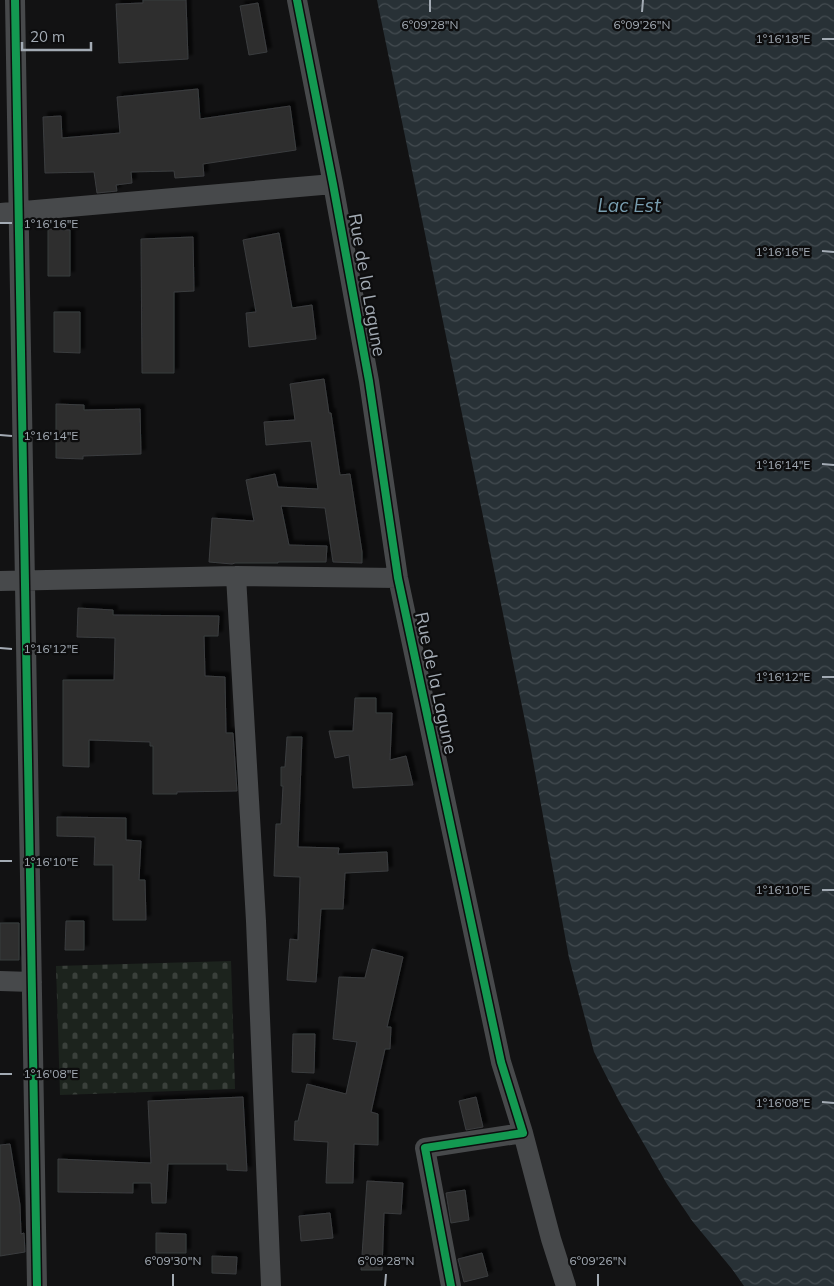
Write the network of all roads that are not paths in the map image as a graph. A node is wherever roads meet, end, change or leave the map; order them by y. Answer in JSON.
{"nodes":[{"id":1,"x":15,"y":0,"type":"edge"},
{"id":2,"x":297,"y":0,"type":"edge"},
{"id":3,"x":333,"y":184,"type":"junction"},
{"id":4,"x":9,"y":212,"type":"edge"},
{"id":5,"x":236,"y":576,"type":"junction"},
{"id":6,"x":398,"y":578,"type":"junction"},
{"id":7,"x":0,"y":581,"type":"edge"},
{"id":8,"x":25,"y":581,"type":"junction"},
{"id":9,"x":0,"y":981,"type":"edge"},
{"id":10,"x":32,"y":982,"type":"junction"},
{"id":11,"x":523,"y":1133,"type":"junction"},
{"id":12,"x":37,"y":1286,"type":"edge"},
{"id":13,"x":271,"y":1286,"type":"edge"},
{"id":14,"x":451,"y":1286,"type":"edge"},
{"id":15,"x":566,"y":1286,"type":"edge"}],
"edges":[{"from":1,"to":4,"type":"street"},
{"from":2,"to":3,"type":"street","name":"Rue de la Lagune"},
{"from":3,"to":4,"type":"street"},
{"from":3,"to":6,"type":"street","name":"Rue de la Lagune"},
{"from":4,"to":8,"type":"street"},
{"from":5,"to":6,"type":"street"},
{"from":5,"to":8,"type":"street"},
{"from":5,"to":13,"type":"street"},
{"from":6,"to":11,"type":"street","name":"Rue de la Lagune"},
{"from":7,"to":8,"type":"street"},
{"from":8,"to":10,"type":"street"},
{"from":9,"to":10,"type":"street"},
{"from":10,"to":12,"type":"street"},
{"from":11,"to":14,"type":"street"},
{"from":11,"to":15,"type":"street","name":"Rue de la Lagune"}]}
